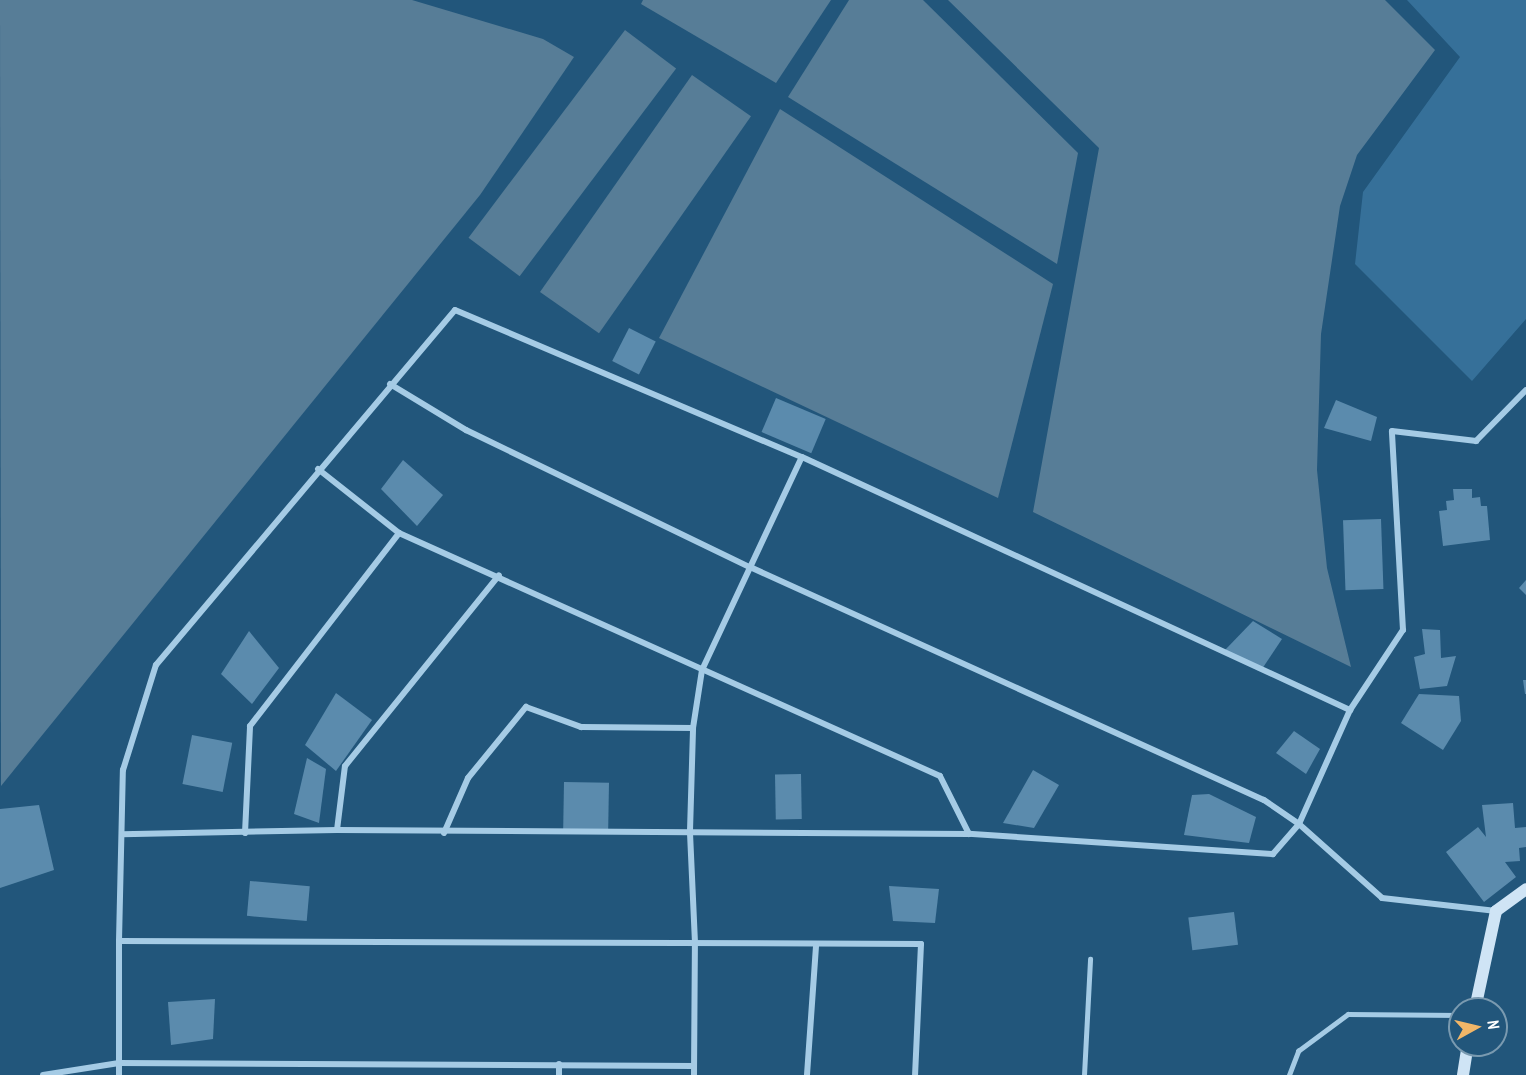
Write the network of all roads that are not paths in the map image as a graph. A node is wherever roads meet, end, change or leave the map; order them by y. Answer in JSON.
{"nodes":[{"id":1,"x":390,"y":384,"type":"junction"},
{"id":2,"x":1526,"y":390,"type":"edge"},
{"id":3,"x":802,"y":457,"type":"junction"},
{"id":4,"x":318,"y":469,"type":"junction"},
{"id":5,"x":399,"y":533,"type":"junction"},
{"id":6,"x":750,"y":567,"type":"junction"},
{"id":7,"x":500,"y":575,"type":"junction"},
{"id":8,"x":702,"y":670,"type":"junction"},
{"id":9,"x":1350,"y":710,"type":"junction"},
{"id":10,"x":693,"y":728,"type":"junction"},
{"id":11,"x":1299,"y":824,"type":"junction"},
{"id":12,"x":337,"y":830,"type":"junction"},
{"id":13,"x":690,"y":831,"type":"junction"},
{"id":14,"x":245,"y":832,"type":"junction"},
{"id":15,"x":444,"y":833,"type":"junction"},
{"id":16,"x":122,"y":834,"type":"junction"},
{"id":17,"x":969,"y":834,"type":"junction"},
{"id":18,"x":1526,"y":889,"type":"edge"},
{"id":19,"x":1496,"y":911,"type":"junction"},
{"id":20,"x":119,"y":941,"type":"junction"},
{"id":21,"x":696,"y":943,"type":"junction"},
{"id":22,"x":816,"y":945,"type":"junction"},
{"id":23,"x":1090,"y":959,"type":"dead end"},
{"id":24,"x":1478,"y":997,"type":"edge"},
{"id":25,"x":1448,"y":1015,"type":"edge"},
{"id":26,"x":1466,"y":1057,"type":"edge"},
{"id":27,"x":119,"y":1063,"type":"junction"},
{"id":28,"x":559,"y":1064,"type":"junction"},
{"id":29,"x":694,"y":1066,"type":"junction"},
{"id":30,"x":43,"y":1075,"type":"edge"},
{"id":31,"x":119,"y":1075,"type":"edge"},
{"id":32,"x":559,"y":1075,"type":"edge"},
{"id":33,"x":694,"y":1075,"type":"edge"},
{"id":34,"x":807,"y":1075,"type":"edge"},
{"id":35,"x":915,"y":1075,"type":"edge"},
{"id":36,"x":1084,"y":1075,"type":"edge"},
{"id":37,"x":1289,"y":1075,"type":"edge"},
{"id":38,"x":1463,"y":1075,"type":"edge"}],
"edges":[{"from":1,"to":3,"type":"street"},
{"from":1,"to":4,"type":"street"},
{"from":1,"to":6,"type":"street"},
{"from":2,"to":9,"type":"street"},
{"from":3,"to":6,"type":"street"},
{"from":3,"to":9,"type":"street"},
{"from":4,"to":5,"type":"street"},
{"from":4,"to":16,"type":"street"},
{"from":5,"to":7,"type":"street"},
{"from":5,"to":14,"type":"street"},
{"from":6,"to":8,"type":"street"},
{"from":6,"to":11,"type":"street"},
{"from":7,"to":8,"type":"street"},
{"from":7,"to":12,"type":"street"},
{"from":8,"to":10,"type":"street"},
{"from":8,"to":17,"type":"street"},
{"from":9,"to":11,"type":"street"},
{"from":10,"to":13,"type":"street"},
{"from":10,"to":15,"type":"street"},
{"from":11,"to":17,"type":"street"},
{"from":11,"to":19,"type":"street"},
{"from":12,"to":14,"type":"street"},
{"from":12,"to":15,"type":"street"},
{"from":13,"to":15,"type":"street"},
{"from":13,"to":17,"type":"street"},
{"from":13,"to":21,"type":"street"},
{"from":14,"to":16,"type":"street"},
{"from":16,"to":20,"type":"street"},
{"from":18,"to":19,"type":"main road"},
{"from":19,"to":24,"type":"main road"},
{"from":20,"to":21,"type":"street"},
{"from":20,"to":27,"type":"street"},
{"from":21,"to":22,"type":"street"},
{"from":21,"to":29,"type":"street"},
{"from":22,"to":34,"type":"street"},
{"from":22,"to":35,"type":"street"},
{"from":23,"to":36,"type":"lane"},
{"from":25,"to":37,"type":"lane"},
{"from":26,"to":38,"type":"main road"},
{"from":27,"to":28,"type":"street"},
{"from":27,"to":30,"type":"street"},
{"from":27,"to":31,"type":"street"},
{"from":28,"to":29,"type":"street"},
{"from":28,"to":32,"type":"street"},
{"from":29,"to":33,"type":"street"}]}
